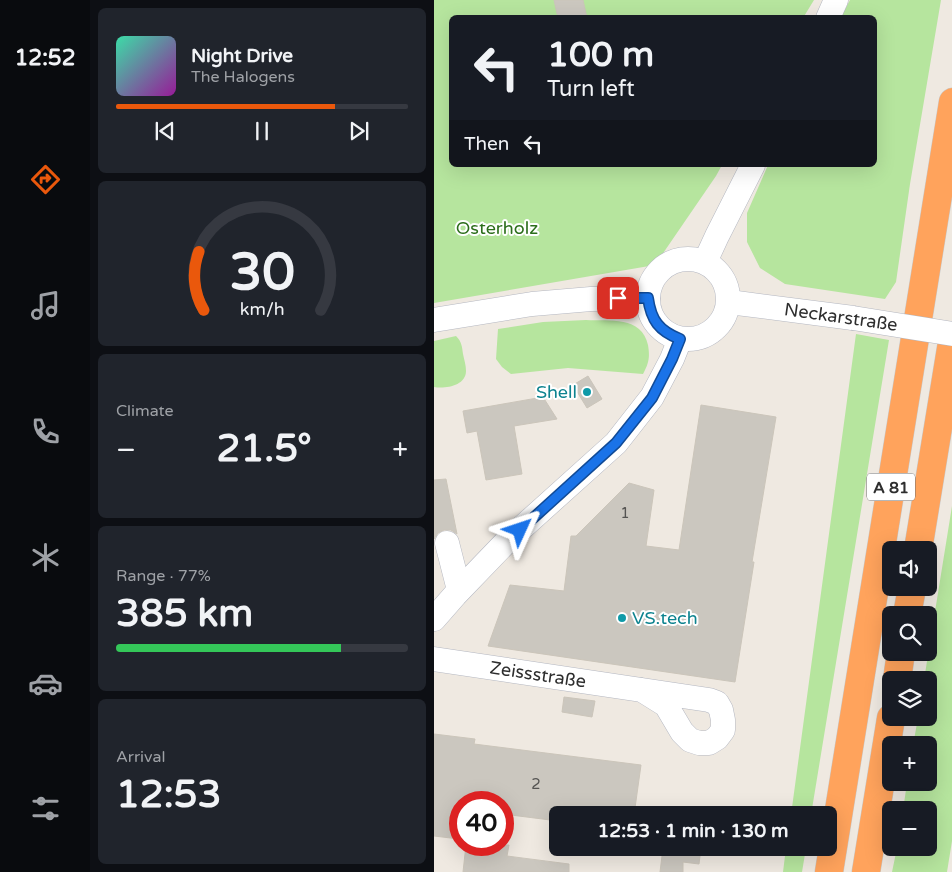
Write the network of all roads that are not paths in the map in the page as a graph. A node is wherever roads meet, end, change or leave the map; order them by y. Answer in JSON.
{"nodes":[{"id":1,"x":836,"y":0,"type":"edge"},
{"id":2,"x":829,"y":15,"type":"edge"},
{"id":3,"x":952,"y":102,"type":"edge"},
{"id":4,"x":753,"y":167,"type":"edge"},
{"id":5,"x":705,"y":262,"type":"junction"},
{"id":6,"x":648,"y":298,"type":"junction"},
{"id":7,"x":729,"y":302,"type":"junction"},
{"id":8,"x":434,"y":320,"type":"edge"},
{"id":9,"x":952,"y":335,"type":"edge"},
{"id":10,"x":680,"y":339,"type":"junction"},
{"id":11,"x":919,"y":541,"type":"edge"},
{"id":12,"x":447,"y":543,"type":"dead end"},
{"id":13,"x":459,"y":590,"type":"junction"},
{"id":14,"x":434,"y":619,"type":"edge"},
{"id":15,"x":434,"y":659,"type":"edge"},
{"id":16,"x":642,"y":690,"type":"dead end"},
{"id":17,"x":890,"y":726,"type":"edge"},
{"id":18,"x":829,"y":872,"type":"edge"},
{"id":19,"x":866,"y":872,"type":"edge"}],
"edges":[{"from":1,"to":2,"type":"street"},
{"from":3,"to":18,"type":"highway","number":"A 81"},
{"from":4,"to":5,"type":"street"},
{"from":5,"to":6,"type":"street"},
{"from":5,"to":7,"type":"street"},
{"from":6,"to":8,"type":"street"},
{"from":6,"to":10,"type":"street"},
{"from":7,"to":9,"type":"street","name":"Neckarstraße","bridge":true},
{"from":7,"to":10,"type":"street"},
{"from":9,"to":11,"type":"highway","number":"A 81"},
{"from":10,"to":13,"type":"street"},
{"from":12,"to":13,"type":"street"},
{"from":13,"to":14,"type":"street"},
{"from":15,"to":16,"type":"street","name":"Zeissstraße"},
{"from":17,"to":19,"type":"highway"}]}
